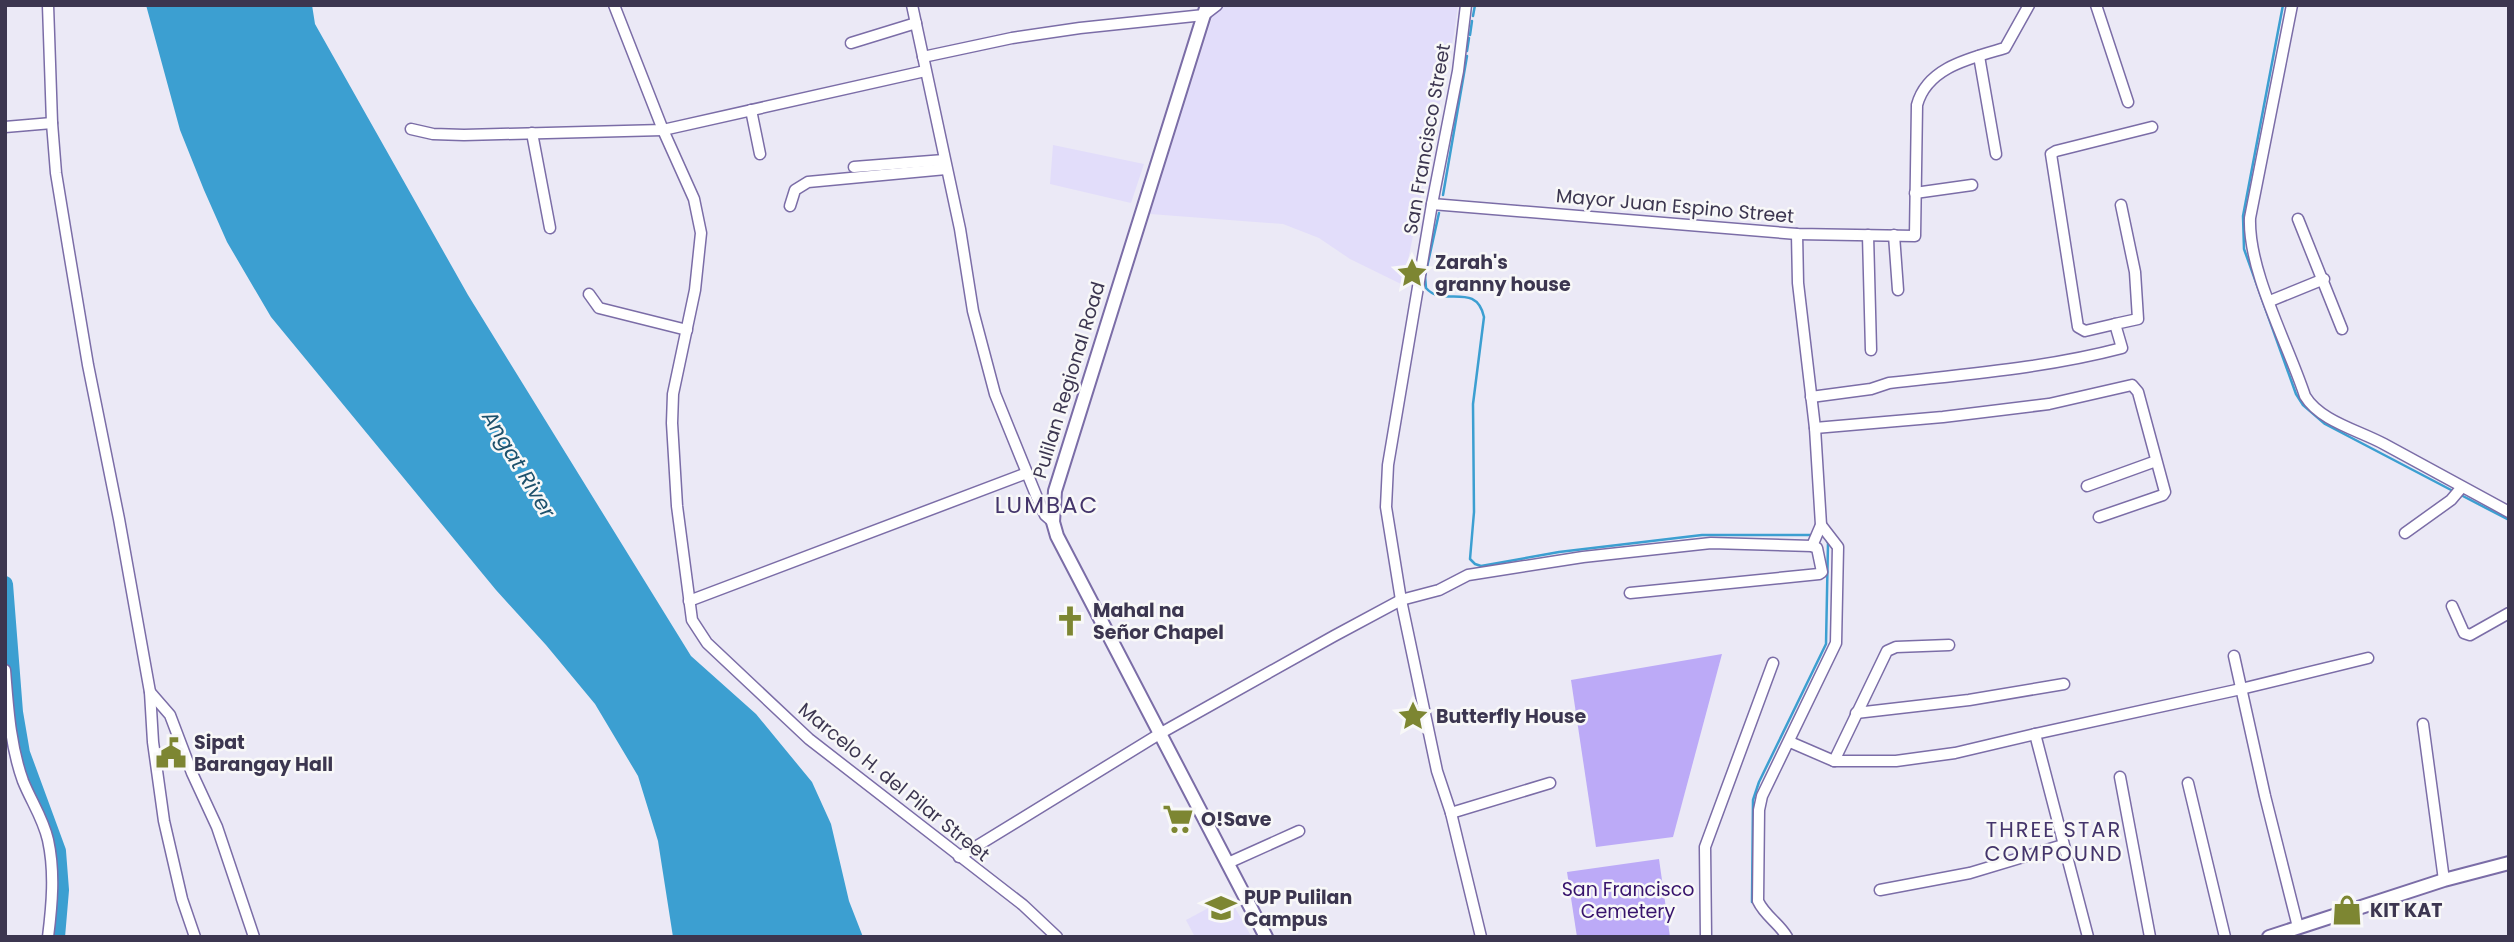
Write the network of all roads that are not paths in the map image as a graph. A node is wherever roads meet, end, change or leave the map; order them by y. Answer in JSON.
{"nodes":[{"id":1,"x":48,"y":5,"type":"edge"},
{"id":2,"x":614,"y":5,"type":"edge"},
{"id":3,"x":912,"y":5,"type":"edge"},
{"id":4,"x":1217,"y":5,"type":"edge"},
{"id":5,"x":1466,"y":5,"type":"edge"},
{"id":6,"x":2096,"y":5,"type":"edge"},
{"id":7,"x":2292,"y":5,"type":"edge"},
{"id":8,"x":2027,"y":6,"type":"edge"},
{"id":9,"x":1205,"y":10,"type":"edge"},
{"id":10,"x":916,"y":23,"type":"junction"},
{"id":11,"x":851,"y":43,"type":"dead end"},
{"id":12,"x":1979,"y":56,"type":"junction"},
{"id":13,"x":923,"y":57,"type":"junction"},
{"id":14,"x":925,"y":71,"type":"junction"},
{"id":15,"x":2128,"y":102,"type":"dead end"},
{"id":16,"x":751,"y":110,"type":"junction"},
{"id":17,"x":52,"y":123,"type":"junction"},
{"id":18,"x":5,"y":127,"type":"edge"},
{"id":19,"x":2152,"y":127,"type":"dead end"},
{"id":20,"x":411,"y":129,"type":"dead end"},
{"id":21,"x":663,"y":130,"type":"junction"},
{"id":22,"x":532,"y":133,"type":"junction"},
{"id":23,"x":760,"y":154,"type":"dead end"},
{"id":24,"x":1996,"y":154,"type":"dead end"},
{"id":25,"x":945,"y":164,"type":"junction"},
{"id":26,"x":854,"y":167,"type":"dead end"},
{"id":27,"x":1972,"y":185,"type":"dead end"},
{"id":28,"x":1915,"y":193,"type":"junction"},
{"id":29,"x":1432,"y":204,"type":"junction"},
{"id":30,"x":2122,"y":205,"type":"dead end"},
{"id":31,"x":790,"y":206,"type":"dead end"},
{"id":32,"x":2298,"y":219,"type":"dead end"},
{"id":33,"x":550,"y":228,"type":"dead end"},
{"id":34,"x":1797,"y":234,"type":"junction"},
{"id":35,"x":1868,"y":235,"type":"junction"},
{"id":36,"x":1894,"y":235,"type":"junction"},
{"id":37,"x":2323,"y":279,"type":"junction"},
{"id":38,"x":1898,"y":290,"type":"dead end"},
{"id":39,"x":589,"y":294,"type":"dead end"},
{"id":40,"x":2270,"y":301,"type":"junction"},
{"id":41,"x":2115,"y":324,"type":"junction"},
{"id":42,"x":2342,"y":329,"type":"dead end"},
{"id":43,"x":687,"y":330,"type":"junction"},
{"id":44,"x":1871,"y":350,"type":"dead end"},
{"id":45,"x":1811,"y":397,"type":"junction"},
{"id":46,"x":1815,"y":428,"type":"junction"},
{"id":47,"x":2156,"y":461,"type":"junction"},
{"id":48,"x":1027,"y":473,"type":"junction"},
{"id":49,"x":2087,"y":486,"type":"dead end"},
{"id":50,"x":2459,"y":491,"type":"junction"},
{"id":51,"x":2509,"y":512,"type":"edge"},
{"id":52,"x":2099,"y":517,"type":"dead end"},
{"id":53,"x":1053,"y":522,"type":"junction"},
{"id":54,"x":1821,"y":525,"type":"junction"},
{"id":55,"x":2405,"y":533,"type":"dead end"},
{"id":56,"x":1812,"y":546,"type":"junction"},
{"id":57,"x":1630,"y":593,"type":"dead end"},
{"id":58,"x":1401,"y":600,"type":"junction"},
{"id":59,"x":689,"y":601,"type":"junction"},
{"id":60,"x":2452,"y":606,"type":"dead end"},
{"id":61,"x":2509,"y":612,"type":"edge"},
{"id":62,"x":1949,"y":645,"type":"dead end"},
{"id":63,"x":2234,"y":656,"type":"dead end"},
{"id":64,"x":2368,"y":658,"type":"dead end"},
{"id":65,"x":1773,"y":663,"type":"dead end"},
{"id":66,"x":5,"y":670,"type":"edge"},
{"id":67,"x":2064,"y":684,"type":"dead end"},
{"id":68,"x":2241,"y":689,"type":"junction"},
{"id":69,"x":150,"y":692,"type":"junction"},
{"id":70,"x":1856,"y":713,"type":"junction"},
{"id":71,"x":2423,"y":724,"type":"dead end"},
{"id":72,"x":1161,"y":733,"type":"junction"},
{"id":73,"x":2035,"y":734,"type":"junction"},
{"id":74,"x":1790,"y":741,"type":"junction"},
{"id":75,"x":1834,"y":761,"type":"junction"},
{"id":76,"x":2120,"y":777,"type":"dead end"},
{"id":77,"x":1550,"y":783,"type":"dead end"},
{"id":78,"x":2188,"y":783,"type":"dead end"},
{"id":79,"x":1451,"y":813,"type":"junction"},
{"id":80,"x":1299,"y":831,"type":"dead end"},
{"id":81,"x":2063,"y":845,"type":"junction"},
{"id":82,"x":959,"y":857,"type":"junction"},
{"id":83,"x":1228,"y":863,"type":"junction"},
{"id":84,"x":2509,"y":863,"type":"edge"},
{"id":85,"x":2444,"y":880,"type":"junction"},
{"id":86,"x":1880,"y":890,"type":"dead end"},
{"id":87,"x":2298,"y":927,"type":"junction"},
{"id":88,"x":48,"y":937,"type":"edge"},
{"id":89,"x":195,"y":937,"type":"edge"},
{"id":90,"x":254,"y":937,"type":"edge"},
{"id":91,"x":1057,"y":937,"type":"edge"},
{"id":92,"x":1266,"y":937,"type":"edge"},
{"id":93,"x":1481,"y":937,"type":"edge"},
{"id":94,"x":1706,"y":937,"type":"edge"},
{"id":95,"x":1787,"y":937,"type":"edge"},
{"id":96,"x":2088,"y":937,"type":"edge"},
{"id":97,"x":2150,"y":937,"type":"edge"},
{"id":98,"x":2225,"y":937,"type":"edge"},
{"id":99,"x":2269,"y":937,"type":"edge"}],
"edges":[{"from":1,"to":17,"type":"street"},
{"from":2,"to":21,"type":"street","name":"Marcelo H. del Pilar Street"},
{"from":3,"to":10,"type":"street"},
{"from":4,"to":9,"type":"street"},
{"from":5,"to":29,"type":"street","name":"San Francisco Street"},
{"from":6,"to":15,"type":"street"},
{"from":7,"to":40,"type":"street"},
{"from":8,"to":12,"type":"street"},
{"from":9,"to":13,"type":"street"},
{"from":9,"to":53,"type":"main road","name":"Pulilan Regional Road"},
{"from":10,"to":11,"type":"street"},
{"from":10,"to":13,"type":"street"},
{"from":12,"to":24,"type":"street"},
{"from":12,"to":28,"type":"street"},
{"from":13,"to":14,"type":"street"},
{"from":14,"to":16,"type":"street"},
{"from":14,"to":25,"type":"street"},
{"from":16,"to":21,"type":"street"},
{"from":16,"to":23,"type":"street"},
{"from":17,"to":18,"type":"street"},
{"from":17,"to":69,"type":"street"},
{"from":19,"to":41,"type":"street"},
{"from":20,"to":22,"type":"street"},
{"from":21,"to":22,"type":"street"},
{"from":21,"to":43,"type":"street","name":"Marcelo H. del Pilar Street"},
{"from":22,"to":33,"type":"street"},
{"from":25,"to":26,"type":"street"},
{"from":25,"to":31,"type":"street"},
{"from":25,"to":48,"type":"street"},
{"from":27,"to":28,"type":"street"},
{"from":28,"to":36,"type":"street","name":"Mayor Juan Espino Street"},
{"from":29,"to":34,"type":"street","name":"Mayor Juan Espino Street"},
{"from":29,"to":58,"type":"street","name":"San Francisco Street"},
{"from":30,"to":41,"type":"street"},
{"from":32,"to":37,"type":"street"},
{"from":34,"to":35,"type":"street","name":"Mayor Juan Espino Street"},
{"from":34,"to":45,"type":"street"},
{"from":35,"to":36,"type":"street","name":"Mayor Juan Espino Street"},
{"from":35,"to":44,"type":"street"},
{"from":36,"to":38,"type":"street"},
{"from":37,"to":40,"type":"street"},
{"from":37,"to":42,"type":"street"},
{"from":39,"to":43,"type":"street"},
{"from":40,"to":50,"type":"street"},
{"from":41,"to":45,"type":"street"},
{"from":43,"to":59,"type":"street","name":"Marcelo H. del Pilar Street"},
{"from":45,"to":46,"type":"street"},
{"from":46,"to":47,"type":"street"},
{"from":46,"to":54,"type":"street"},
{"from":47,"to":49,"type":"street"},
{"from":47,"to":52,"type":"street"},
{"from":48,"to":53,"type":"street"},
{"from":48,"to":59,"type":"street"},
{"from":50,"to":51,"type":"street"},
{"from":50,"to":55,"type":"street"},
{"from":53,"to":72,"type":"main road","name":"Pulilan Regional Road"},
{"from":54,"to":56,"type":"street"},
{"from":54,"to":74,"type":"street"},
{"from":56,"to":57,"type":"street"},
{"from":56,"to":58,"type":"street"},
{"from":58,"to":72,"type":"street"},
{"from":58,"to":79,"type":"street","name":"San Francisco Street"},
{"from":59,"to":82,"type":"street","name":"Marcelo H. del Pilar Street"},
{"from":60,"to":61,"type":"street"},
{"from":62,"to":70,"type":"street"},
{"from":63,"to":68,"type":"street"},
{"from":64,"to":68,"type":"street"},
{"from":65,"to":94,"type":"street"},
{"from":66,"to":88,"type":"street"},
{"from":67,"to":70,"type":"street"},
{"from":68,"to":73,"type":"street"},
{"from":68,"to":87,"type":"street"},
{"from":69,"to":89,"type":"street"},
{"from":69,"to":90,"type":"street"},
{"from":70,"to":75,"type":"street"},
{"from":71,"to":85,"type":"street"},
{"from":72,"to":82,"type":"street"},
{"from":72,"to":83,"type":"main road","name":"Pulilan Regional Road"},
{"from":73,"to":75,"type":"street"},
{"from":73,"to":81,"type":"street"},
{"from":74,"to":75,"type":"street"},
{"from":74,"to":95,"type":"street"},
{"from":76,"to":97,"type":"street"},
{"from":77,"to":79,"type":"street"},
{"from":78,"to":98,"type":"street"},
{"from":79,"to":93,"type":"street","name":"San Francisco Street"},
{"from":80,"to":83,"type":"street"},
{"from":81,"to":86,"type":"street"},
{"from":81,"to":96,"type":"street"},
{"from":82,"to":91,"type":"street","name":"Marcelo H. del Pilar Street"},
{"from":83,"to":92,"type":"main road","name":"Pulilan Regional Road"},
{"from":84,"to":85,"type":"main road"},
{"from":85,"to":87,"type":"main road"},
{"from":87,"to":99,"type":"main road"}]}
